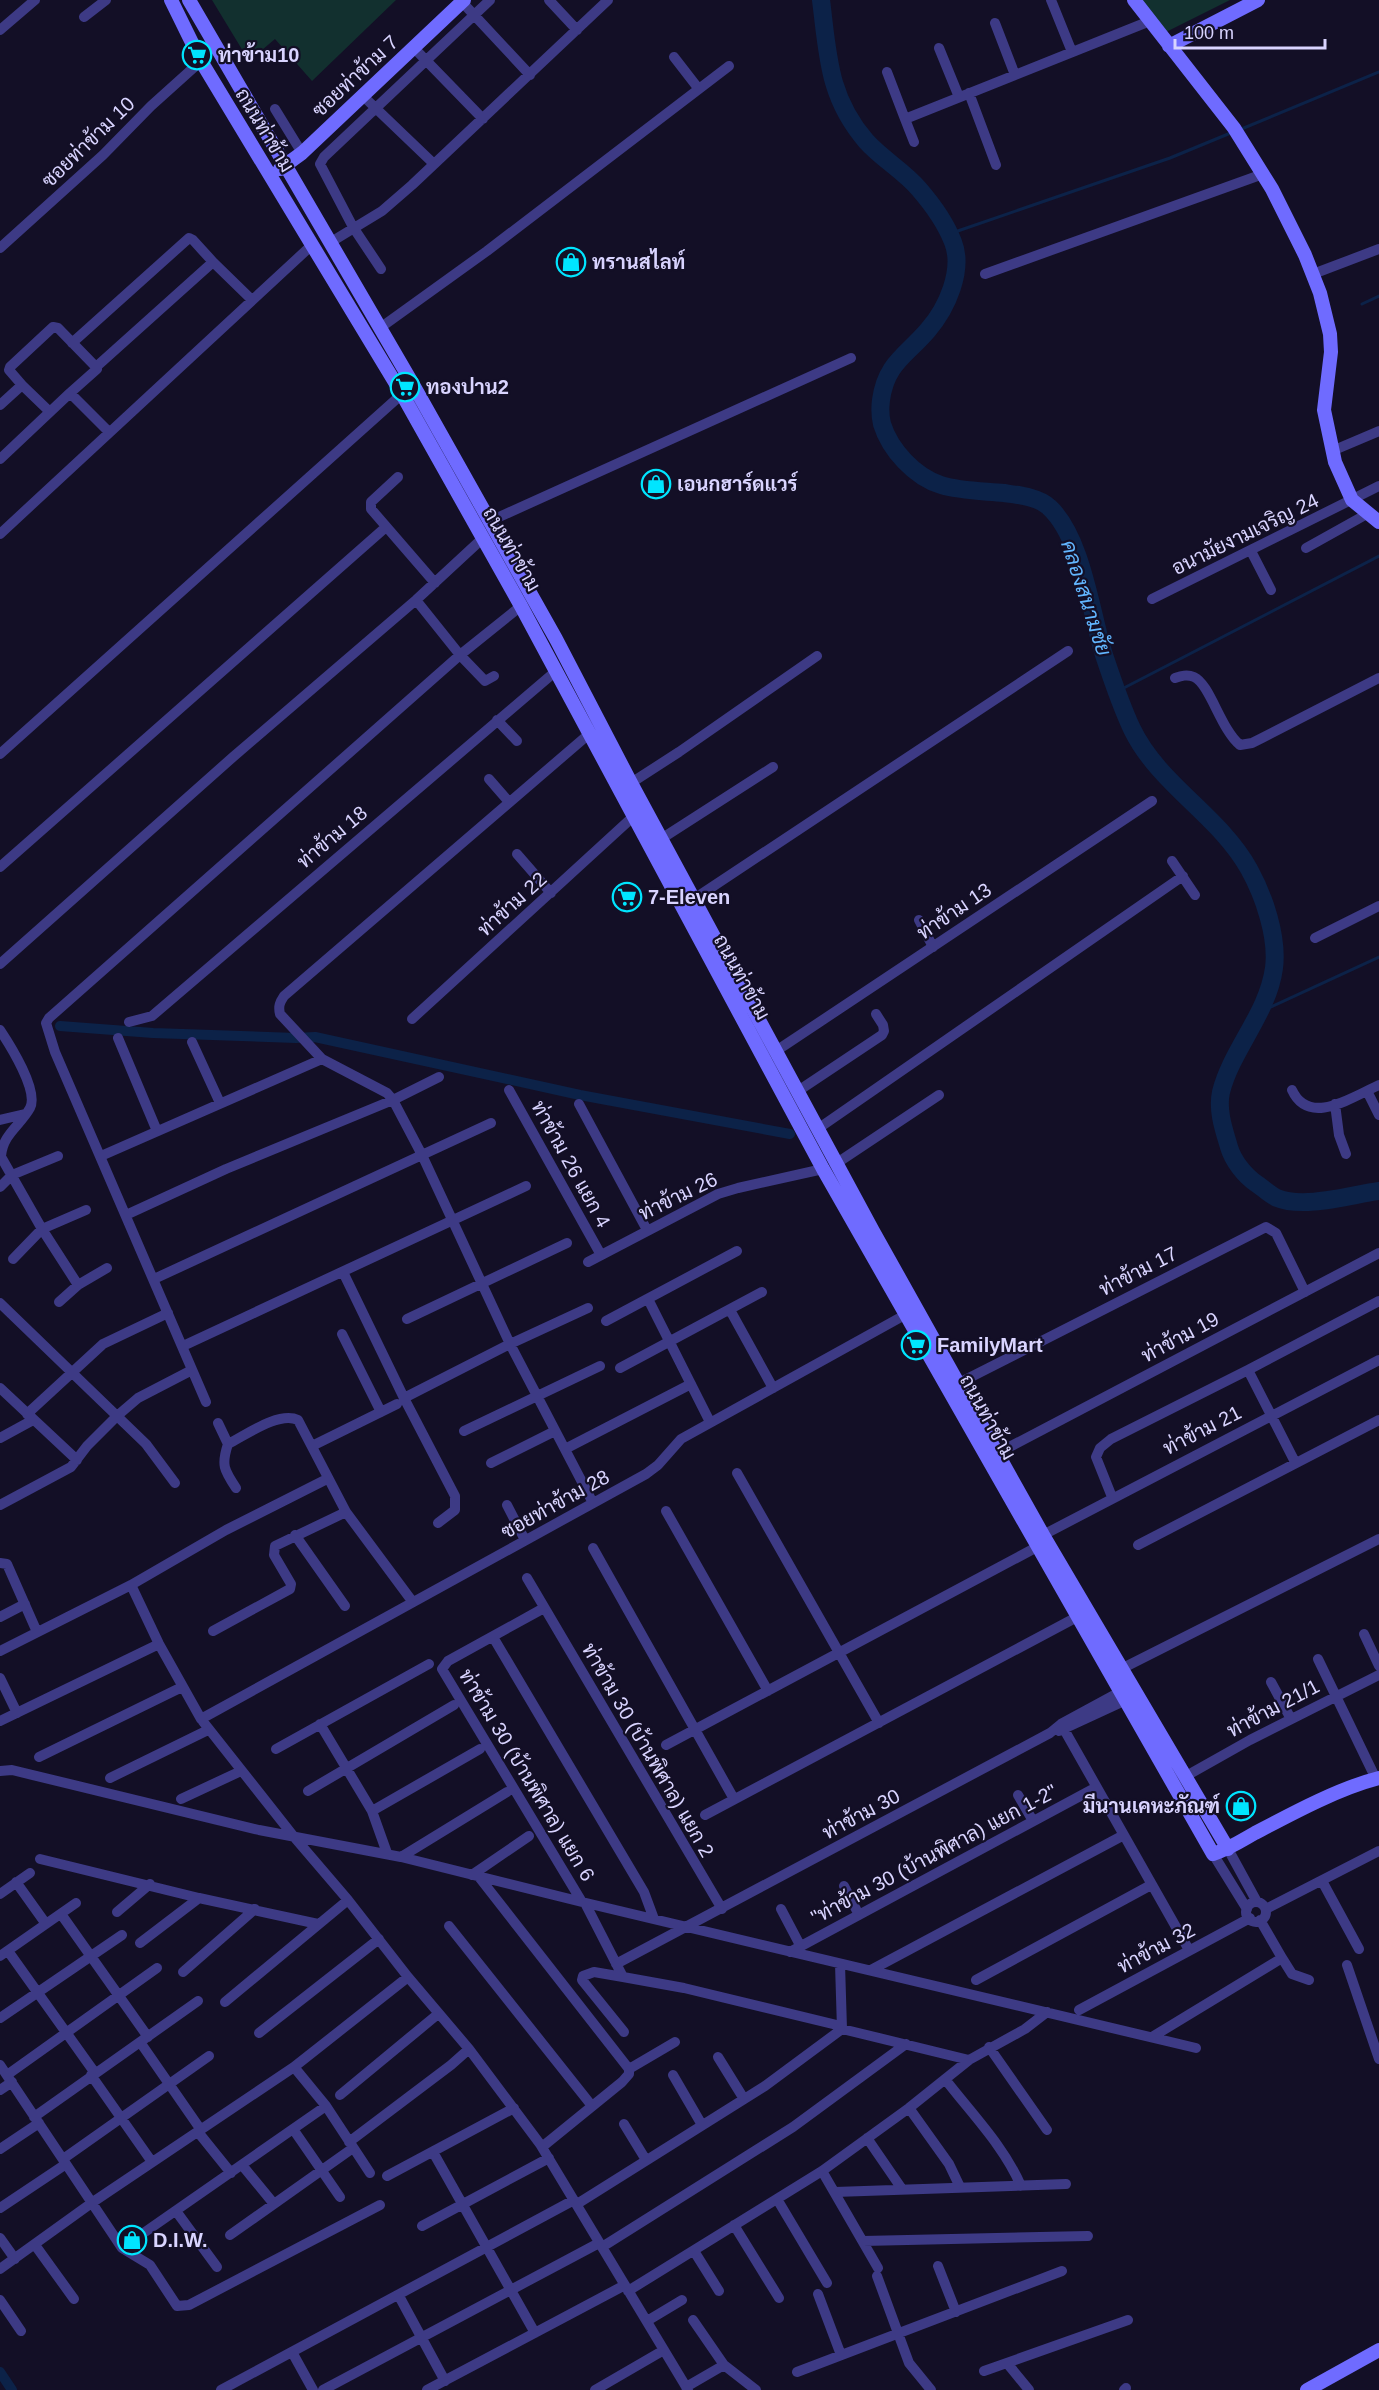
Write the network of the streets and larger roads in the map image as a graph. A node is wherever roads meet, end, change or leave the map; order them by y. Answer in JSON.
{"nodes":[{"id":1,"x":35,"y":0,"type":"edge"},
{"id":2,"x":106,"y":0,"type":"edge"},
{"id":3,"x":171,"y":0,"type":"edge"},
{"id":4,"x":189,"y":0,"type":"edge"},
{"id":5,"x":490,"y":0,"type":"edge"},
{"id":6,"x":549,"y":0,"type":"edge"},
{"id":7,"x":608,"y":0,"type":"edge"},
{"id":8,"x":1050,"y":0,"type":"edge"},
{"id":9,"x":1134,"y":0,"type":"edge"},
{"id":10,"x":1258,"y":0,"type":"edge"},
{"id":11,"x":463,"y":1,"type":"edge"},
{"id":12,"x":474,"y":15,"type":"junction"},
{"id":13,"x":84,"y":17,"type":"dead end"},
{"id":14,"x":1150,"y":21,"type":"junction"},
{"id":15,"x":995,"y":23,"type":"dead end"},
{"id":16,"x":0,"y":30,"type":"edge"},
{"id":17,"x":577,"y":30,"type":"junction"},
{"id":18,"x":1169,"y":46,"type":"junction"},
{"id":19,"x":414,"y":48,"type":"junction"},
{"id":20,"x":939,"y":48,"type":"dead end"},
{"id":21,"x":1072,"y":52,"type":"junction"},
{"id":22,"x":674,"y":57,"type":"dead end"},
{"id":23,"x":201,"y":61,"type":"junction"},
{"id":24,"x":426,"y":61,"type":"junction"},
{"id":25,"x":729,"y":66,"type":"dead end"},
{"id":26,"x":887,"y":72,"type":"dead end"},
{"id":27,"x":530,"y":75,"type":"junction"},
{"id":28,"x":1015,"y":75,"type":"junction"},
{"id":29,"x":698,"y":88,"type":"junction"},
{"id":30,"x":964,"y":95,"type":"junction"},
{"id":31,"x":363,"y":96,"type":"junction"},
{"id":32,"x":376,"y":108,"type":"junction"},
{"id":33,"x":275,"y":110,"type":"dead end"},
{"id":34,"x":483,"y":119,"type":"junction"},
{"id":35,"x":905,"y":119,"type":"junction"},
{"id":36,"x":914,"y":142,"type":"dead end"},
{"id":37,"x":302,"y":153,"type":"junction"},
{"id":38,"x":434,"y":164,"type":"junction"},
{"id":39,"x":286,"y":165,"type":"junction"},
{"id":40,"x":996,"y":165,"type":"dead end"},
{"id":41,"x":1263,"y":174,"type":"junction"},
{"id":42,"x":269,"y":176,"type":"junction"},
{"id":43,"x":353,"y":227,"type":"junction"},
{"id":44,"x":331,"y":242,"type":"junction"},
{"id":45,"x":313,"y":244,"type":"junction"},
{"id":46,"x":0,"y":248,"type":"edge"},
{"id":47,"x":1379,"y":249,"type":"edge"},
{"id":48,"x":213,"y":262,"type":"junction"},
{"id":49,"x":381,"y":269,"type":"dead end"},
{"id":50,"x":985,"y":274,"type":"dead end"},
{"id":51,"x":1313,"y":274,"type":"junction"},
{"id":52,"x":252,"y":300,"type":"junction"},
{"id":53,"x":380,"y":328,"type":"junction"},
{"id":54,"x":72,"y":343,"type":"junction"},
{"id":55,"x":850,"y":358,"type":"dead end"},
{"id":56,"x":96,"y":367,"type":"junction"},
{"id":57,"x":22,"y":385,"type":"junction"},
{"id":58,"x":70,"y":393,"type":"junction"},
{"id":59,"x":402,"y":394,"type":"junction"},
{"id":60,"x":0,"y":405,"type":"edge"},
{"id":61,"x":50,"y":412,"type":"junction"},
{"id":62,"x":1379,"y":431,"type":"edge"},
{"id":63,"x":109,"y":432,"type":"junction"},
{"id":64,"x":1332,"y":451,"type":"junction"},
{"id":65,"x":0,"y":459,"type":"edge"},
{"id":66,"x":398,"y":477,"type":"dead end"},
{"id":67,"x":1379,"y":486,"type":"edge"},
{"id":68,"x":1352,"y":500,"type":"junction"},
{"id":69,"x":1367,"y":514,"type":"junction"},
{"id":70,"x":488,"y":522,"type":"junction"},
{"id":71,"x":1379,"y":522,"type":"edge"},
{"id":72,"x":386,"y":527,"type":"junction"},
{"id":73,"x":0,"y":534,"type":"edge"},
{"id":74,"x":483,"y":538,"type":"junction"},
{"id":75,"x":1306,"y":549,"type":"dead end"},
{"id":76,"x":1251,"y":551,"type":"junction"},
{"id":77,"x":435,"y":583,"type":"junction"},
{"id":78,"x":1271,"y":590,"type":"dead end"},
{"id":79,"x":1152,"y":599,"type":"dead end"},
{"id":80,"x":416,"y":600,"type":"junction"},
{"id":81,"x":521,"y":606,"type":"junction"},
{"id":82,"x":1068,"y":651,"type":"dead end"},
{"id":83,"x":460,"y":655,"type":"junction"},
{"id":84,"x":818,"y":656,"type":"dead end"},
{"id":85,"x":556,"y":671,"type":"junction"},
{"id":86,"x":494,"y":676,"type":"dead end"},
{"id":87,"x":1175,"y":678,"type":"dead end"},
{"id":88,"x":1379,"y":678,"type":"edge"},
{"id":89,"x":497,"y":720,"type":"junction"},
{"id":90,"x":588,"y":734,"type":"junction"},
{"id":91,"x":517,"y":741,"type":"dead end"},
{"id":92,"x":0,"y":754,"type":"edge"},
{"id":93,"x":773,"y":767,"type":"dead end"},
{"id":94,"x":489,"y":779,"type":"dead end"},
{"id":95,"x":631,"y":783,"type":"junction"},
{"id":96,"x":1152,"y":801,"type":"dead end"},
{"id":97,"x":509,"y":802,"type":"junction"},
{"id":98,"x":635,"y":815,"type":"junction"},
{"id":99,"x":662,"y":839,"type":"junction"},
{"id":100,"x":518,"y":854,"type":"dead end"},
{"id":101,"x":1172,"y":861,"type":"dead end"},
{"id":102,"x":0,"y":867,"type":"edge"},
{"id":103,"x":1183,"y":876,"type":"junction"},
{"id":104,"x":551,"y":893,"type":"junction"},
{"id":105,"x":1195,"y":895,"type":"dead end"},
{"id":106,"x":694,"y":899,"type":"junction"},
{"id":107,"x":1379,"y":906,"type":"edge"},
{"id":108,"x":919,"y":920,"type":"dead end"},
{"id":109,"x":1315,"y":938,"type":"dead end"},
{"id":110,"x":718,"y":944,"type":"junction"},
{"id":111,"x":933,"y":947,"type":"junction"},
{"id":112,"x":705,"y":952,"type":"junction"},
{"id":113,"x":0,"y":964,"type":"edge"},
{"id":114,"x":876,"y":1014,"type":"dead end"},
{"id":115,"x":412,"y":1019,"type":"dead end"},
{"id":116,"x":129,"y":1022,"type":"dead end"},
{"id":117,"x":0,"y":1030,"type":"edge"},
{"id":118,"x":118,"y":1038,"type":"dead end"},
{"id":119,"x":192,"y":1042,"type":"dead end"},
{"id":120,"x":776,"y":1051,"type":"junction"},
{"id":121,"x":322,"y":1059,"type":"junction"},
{"id":122,"x":439,"y":1077,"type":"dead end"},
{"id":123,"x":1379,"y":1085,"type":"edge"},
{"id":124,"x":509,"y":1090,"type":"dead end"},
{"id":125,"x":1292,"y":1090,"type":"dead end"},
{"id":126,"x":1367,"y":1090,"type":"junction"},
{"id":127,"x":798,"y":1091,"type":"junction"},
{"id":128,"x":939,"y":1095,"type":"dead end"},
{"id":129,"x":393,"y":1100,"type":"junction"},
{"id":130,"x":220,"y":1103,"type":"junction"},
{"id":131,"x":579,"y":1104,"type":"dead end"},
{"id":132,"x":1335,"y":1104,"type":"junction"},
{"id":133,"x":25,"y":1114,"type":"junction"},
{"id":134,"x":1379,"y":1115,"type":"edge"},
{"id":135,"x":0,"y":1120,"type":"edge"},
{"id":136,"x":491,"y":1123,"type":"dead end"},
{"id":137,"x":819,"y":1128,"type":"junction"},
{"id":138,"x":157,"y":1131,"type":"junction"},
{"id":139,"x":1346,"y":1154,"type":"dead end"},
{"id":140,"x":1,"y":1155,"type":"edge"},
{"id":141,"x":422,"y":1155,"type":"junction"},
{"id":142,"x":58,"y":1156,"type":"dead end"},
{"id":143,"x":101,"y":1156,"type":"junction"},
{"id":144,"x":837,"y":1163,"type":"junction"},
{"id":145,"x":823,"y":1169,"type":"junction"},
{"id":146,"x":12,"y":1175,"type":"junction"},
{"id":147,"x":526,"y":1186,"type":"dead end"},
{"id":148,"x":0,"y":1187,"type":"edge"},
{"id":149,"x":86,"y":1210,"type":"dead end"},
{"id":150,"x":126,"y":1215,"type":"junction"},
{"id":151,"x":452,"y":1221,"type":"junction"},
{"id":152,"x":42,"y":1229,"type":"junction"},
{"id":153,"x":647,"y":1230,"type":"junction"},
{"id":154,"x":567,"y":1243,"type":"dead end"},
{"id":155,"x":737,"y":1251,"type":"dead end"},
{"id":156,"x":1379,"y":1253,"type":"edge"},
{"id":157,"x":601,"y":1255,"type":"junction"},
{"id":158,"x":13,"y":1259,"type":"dead end"},
{"id":159,"x":588,"y":1262,"type":"dead end"},
{"id":160,"x":107,"y":1268,"type":"dead end"},
{"id":161,"x":343,"y":1272,"type":"junction"},
{"id":162,"x":154,"y":1279,"type":"junction"},
{"id":163,"x":482,"y":1284,"type":"junction"},
{"id":164,"x":78,"y":1285,"type":"junction"},
{"id":165,"x":762,"y":1292,"type":"dead end"},
{"id":166,"x":1305,"y":1292,"type":"junction"},
{"id":167,"x":648,"y":1299,"type":"junction"},
{"id":168,"x":1379,"y":1301,"type":"edge"},
{"id":169,"x":59,"y":1302,"type":"dead end"},
{"id":170,"x":0,"y":1304,"type":"edge"},
{"id":171,"x":588,"y":1308,"type":"dead end"},
{"id":172,"x":730,"y":1310,"type":"junction"},
{"id":173,"x":912,"y":1311,"type":"junction"},
{"id":174,"x":168,"y":1313,"type":"junction"},
{"id":175,"x":407,"y":1319,"type":"dead end"},
{"id":176,"x":606,"y":1321,"type":"dead end"},
{"id":177,"x":342,"y":1334,"type":"dead end"},
{"id":178,"x":670,"y":1342,"type":"junction"},
{"id":179,"x":510,"y":1344,"type":"junction"},
{"id":180,"x":183,"y":1346,"type":"junction"},
{"id":181,"x":1379,"y":1360,"type":"edge"},
{"id":182,"x":600,"y":1365,"type":"dead end"},
{"id":183,"x":620,"y":1368,"type":"dead end"},
{"id":184,"x":192,"y":1370,"type":"junction"},
{"id":185,"x":1248,"y":1370,"type":"junction"},
{"id":186,"x":73,"y":1373,"type":"junction"},
{"id":187,"x":959,"y":1383,"type":"junction"},
{"id":188,"x":691,"y":1384,"type":"junction"},
{"id":189,"x":0,"y":1388,"type":"edge"},
{"id":190,"x":773,"y":1388,"type":"junction"},
{"id":191,"x":536,"y":1396,"type":"junction"},
{"id":192,"x":401,"y":1401,"type":"junction"},
{"id":193,"x":206,"y":1402,"type":"dead end"},
{"id":194,"x":381,"y":1412,"type":"junction"},
{"id":195,"x":117,"y":1416,"type":"junction"},
{"id":196,"x":1271,"y":1416,"type":"junction"},
{"id":197,"x":30,"y":1417,"type":"junction"},
{"id":198,"x":1379,"y":1420,"type":"edge"},
{"id":199,"x":710,"y":1422,"type":"junction"},
{"id":200,"x":218,"y":1423,"type":"dead end"},
{"id":201,"x":464,"y":1431,"type":"dead end"},
{"id":202,"x":555,"y":1431,"type":"junction"},
{"id":203,"x":0,"y":1438,"type":"edge"},
{"id":204,"x":228,"y":1444,"type":"junction"},
{"id":205,"x":312,"y":1446,"type":"junction"},
{"id":206,"x":565,"y":1449,"type":"junction"},
{"id":207,"x":999,"y":1453,"type":"junction"},
{"id":208,"x":77,"y":1460,"type":"junction"},
{"id":209,"x":1295,"y":1462,"type":"junction"},
{"id":210,"x":491,"y":1463,"type":"dead end"},
{"id":211,"x":737,"y":1473,"type":"dead end"},
{"id":212,"x":327,"y":1479,"type":"junction"},
{"id":213,"x":175,"y":1483,"type":"dead end"},
{"id":214,"x":236,"y":1488,"type":"dead end"},
{"id":215,"x":1112,"y":1497,"type":"junction"},
{"id":216,"x":593,"y":1503,"type":"junction"},
{"id":217,"x":0,"y":1505,"type":"edge"},
{"id":218,"x":507,"y":1505,"type":"dead end"},
{"id":219,"x":666,"y":1511,"type":"dead end"},
{"id":220,"x":346,"y":1512,"type":"junction"},
{"id":221,"x":438,"y":1523,"type":"dead end"},
{"id":222,"x":295,"y":1535,"type":"junction"},
{"id":223,"x":1379,"y":1539,"type":"edge"},
{"id":224,"x":525,"y":1540,"type":"junction"},
{"id":225,"x":1040,"y":1541,"type":"junction"},
{"id":226,"x":1138,"y":1545,"type":"dead end"},
{"id":227,"x":593,"y":1548,"type":"dead end"},
{"id":228,"x":0,"y":1563,"type":"edge"},
{"id":229,"x":527,"y":1578,"type":"dead end"},
{"id":230,"x":131,"y":1585,"type":"junction"},
{"id":231,"x":412,"y":1602,"type":"junction"},
{"id":232,"x":25,"y":1604,"type":"junction"},
{"id":233,"x":345,"y":1606,"type":"dead end"},
{"id":234,"x":544,"y":1608,"type":"junction"},
{"id":235,"x":0,"y":1617,"type":"edge"},
{"id":236,"x":1077,"y":1617,"type":"junction"},
{"id":237,"x":213,"y":1630,"type":"dead end"},
{"id":238,"x":37,"y":1632,"type":"junction"},
{"id":239,"x":1364,"y":1634,"type":"dead end"},
{"id":240,"x":493,"y":1636,"type":"junction"},
{"id":241,"x":159,"y":1644,"type":"junction"},
{"id":242,"x":0,"y":1651,"type":"edge"},
{"id":243,"x":839,"y":1653,"type":"junction"},
{"id":244,"x":1318,"y":1659,"type":"dead end"},
{"id":245,"x":429,"y":1664,"type":"dead end"},
{"id":246,"x":1379,"y":1666,"type":"edge"},
{"id":247,"x":1121,"y":1669,"type":"junction"},
{"id":248,"x":1379,"y":1675,"type":"edge"},
{"id":249,"x":0,"y":1678,"type":"edge"},
{"id":250,"x":1271,"y":1682,"type":"dead end"},
{"id":251,"x":182,"y":1687,"type":"junction"},
{"id":252,"x":768,"y":1691,"type":"junction"},
{"id":253,"x":1122,"y":1696,"type":"junction"},
{"id":254,"x":1335,"y":1696,"type":"junction"},
{"id":255,"x":454,"y":1705,"type":"dead end"},
{"id":256,"x":16,"y":1713,"type":"junction"},
{"id":257,"x":201,"y":1719,"type":"junction"},
{"id":258,"x":1291,"y":1719,"type":"junction"},
{"id":259,"x":0,"y":1722,"type":"edge"},
{"id":260,"x":879,"y":1723,"type":"junction"},
{"id":261,"x":320,"y":1724,"type":"junction"},
{"id":262,"x":1062,"y":1727,"type":"junction"},
{"id":263,"x":208,"y":1730,"type":"junction"},
{"id":264,"x":696,"y":1730,"type":"junction"},
{"id":265,"x":666,"y":1745,"type":"dead end"},
{"id":266,"x":276,"y":1749,"type":"dead end"},
{"id":267,"x":480,"y":1749,"type":"dead end"},
{"id":268,"x":39,"y":1757,"type":"dead end"},
{"id":269,"x":346,"y":1767,"type":"junction"},
{"id":270,"x":0,"y":1771,"type":"edge"},
{"id":271,"x":241,"y":1771,"type":"junction"},
{"id":272,"x":1186,"y":1776,"type":"junction"},
{"id":273,"x":110,"y":1778,"type":"dead end"},
{"id":274,"x":1377,"y":1778,"type":"edge"},
{"id":275,"x":1095,"y":1788,"type":"junction"},
{"id":276,"x":308,"y":1791,"type":"dead end"},
{"id":277,"x":507,"y":1792,"type":"dead end"},
{"id":278,"x":1018,"y":1795,"type":"dead end"},
{"id":279,"x":181,"y":1799,"type":"dead end"},
{"id":280,"x":734,"y":1799,"type":"junction"},
{"id":281,"x":372,"y":1810,"type":"junction"},
{"id":282,"x":705,"y":1815,"type":"dead end"},
{"id":283,"x":1033,"y":1821,"type":"junction"},
{"id":284,"x":529,"y":1836,"type":"dead end"},
{"id":285,"x":1122,"y":1836,"type":"junction"},
{"id":286,"x":295,"y":1838,"type":"junction"},
{"id":287,"x":1228,"y":1849,"type":"junction"},
{"id":288,"x":387,"y":1853,"type":"junction"},
{"id":289,"x":1213,"y":1854,"type":"junction"},
{"id":290,"x":1377,"y":1855,"type":"edge"},
{"id":291,"x":401,"y":1857,"type":"junction"},
{"id":292,"x":40,"y":1859,"type":"dead end"},
{"id":293,"x":30,"y":1873,"type":"dead end"},
{"id":294,"x":476,"y":1876,"type":"junction"},
{"id":295,"x":1322,"y":1881,"type":"junction"},
{"id":296,"x":16,"y":1882,"type":"junction"},
{"id":297,"x":150,"y":1884,"type":"junction"},
{"id":298,"x":1151,"y":1885,"type":"junction"},
{"id":299,"x":844,"y":1886,"type":"dead end"},
{"id":300,"x":0,"y":1893,"type":"edge"},
{"id":301,"x":199,"y":1898,"type":"junction"},
{"id":302,"x":348,"y":1900,"type":"junction"},
{"id":303,"x":1257,"y":1902,"type":"junction"},
{"id":304,"x":76,"y":1903,"type":"dead end"},
{"id":305,"x":584,"y":1903,"type":"junction"},
{"id":306,"x":722,"y":1909,"type":"junction"},
{"id":307,"x":781,"y":1909,"type":"dead end"},
{"id":308,"x":255,"y":1910,"type":"junction"},
{"id":309,"x":1266,"y":1910,"type":"junction"},
{"id":310,"x":117,"y":1912,"type":"dead end"},
{"id":311,"x":61,"y":1914,"type":"junction"},
{"id":312,"x":859,"y":1915,"type":"junction"},
{"id":313,"x":1252,"y":1916,"type":"junction"},
{"id":314,"x":654,"y":1919,"type":"junction"},
{"id":315,"x":46,"y":1924,"type":"junction"},
{"id":316,"x":318,"y":1924,"type":"junction"},
{"id":317,"x":449,"y":1926,"type":"dead end"},
{"id":318,"x":690,"y":1927,"type":"junction"},
{"id":319,"x":122,"y":1935,"type":"dead end"},
{"id":320,"x":379,"y":1939,"type":"junction"},
{"id":321,"x":140,"y":1943,"type":"dead end"},
{"id":322,"x":801,"y":1947,"type":"junction"},
{"id":323,"x":1359,"y":1949,"type":"dead end"},
{"id":324,"x":1189,"y":1950,"type":"junction"},
{"id":325,"x":790,"y":1952,"type":"junction"},
{"id":326,"x":2,"y":1955,"type":"edge"},
{"id":327,"x":90,"y":1956,"type":"junction"},
{"id":328,"x":1282,"y":1958,"type":"junction"},
{"id":329,"x":616,"y":1964,"type":"junction"},
{"id":330,"x":840,"y":1964,"type":"junction"},
{"id":331,"x":1347,"y":1965,"type":"dead end"},
{"id":332,"x":157,"y":1968,"type":"dead end"},
{"id":333,"x":871,"y":1970,"type":"junction"},
{"id":334,"x":183,"y":1971,"type":"dead end"},
{"id":335,"x":408,"y":1977,"type":"junction"},
{"id":336,"x":623,"y":1977,"type":"junction"},
{"id":337,"x":976,"y":1980,"type":"dead end"},
{"id":338,"x":1309,"y":1980,"type":"dead end"},
{"id":339,"x":38,"y":1992,"type":"junction"},
{"id":340,"x":118,"y":1996,"type":"junction"},
{"id":341,"x":198,"y":2001,"type":"dead end"},
{"id":342,"x":225,"y":2002,"type":"dead end"},
{"id":343,"x":1079,"y":2010,"type":"dead end"},
{"id":344,"x":1047,"y":2012,"type":"junction"},
{"id":345,"x":438,"y":2014,"type":"junction"},
{"id":346,"x":0,"y":2018,"type":"edge"},
{"id":347,"x":842,"y":2028,"type":"junction"},
{"id":348,"x":624,"y":2032,"type":"dead end"},
{"id":349,"x":67,"y":2033,"type":"junction"},
{"id":350,"x":259,"y":2033,"type":"dead end"},
{"id":351,"x":1152,"y":2037,"type":"junction"},
{"id":352,"x":1375,"y":2037,"type":"edge"},
{"id":353,"x":144,"y":2039,"type":"junction"},
{"id":354,"x":675,"y":2042,"type":"dead end"},
{"id":355,"x":906,"y":2044,"type":"junction"},
{"id":356,"x":989,"y":2047,"type":"junction"},
{"id":357,"x":1196,"y":2048,"type":"dead end"},
{"id":358,"x":469,"y":2049,"type":"junction"},
{"id":359,"x":209,"y":2056,"type":"dead end"},
{"id":360,"x":718,"y":2057,"type":"dead end"},
{"id":361,"x":1379,"y":2059,"type":"edge"},
{"id":362,"x":969,"y":2060,"type":"junction"},
{"id":363,"x":0,"y":2065,"type":"edge"},
{"id":364,"x":294,"y":2067,"type":"junction"},
{"id":365,"x":629,"y":2069,"type":"junction"},
{"id":366,"x":93,"y":2074,"type":"junction"},
{"id":367,"x":673,"y":2075,"type":"dead end"},
{"id":368,"x":10,"y":2078,"type":"junction"},
{"id":369,"x":945,"y":2079,"type":"junction"},
{"id":370,"x":169,"y":2084,"type":"junction"},
{"id":371,"x":0,"y":2090,"type":"edge"},
{"id":372,"x":340,"y":2095,"type":"dead end"},
{"id":373,"x":744,"y":2099,"type":"junction"},
{"id":374,"x":326,"y":2106,"type":"junction"},
{"id":375,"x":592,"y":2106,"type":"junction"},
{"id":376,"x":514,"y":2108,"type":"junction"},
{"id":377,"x":909,"y":2108,"type":"junction"},
{"id":378,"x":121,"y":2118,"type":"junction"},
{"id":379,"x":36,"y":2120,"type":"junction"},
{"id":380,"x":624,"y":2124,"type":"dead end"},
{"id":381,"x":702,"y":2125,"type":"junction"},
{"id":382,"x":293,"y":2129,"type":"junction"},
{"id":383,"x":1047,"y":2130,"type":"dead end"},
{"id":384,"x":200,"y":2131,"type":"junction"},
{"id":385,"x":867,"y":2138,"type":"junction"},
{"id":386,"x":351,"y":2145,"type":"junction"},
{"id":387,"x":542,"y":2147,"type":"junction"},
{"id":388,"x":0,"y":2149,"type":"edge"},
{"id":389,"x":433,"y":2152,"type":"junction"},
{"id":390,"x":549,"y":2158,"type":"junction"},
{"id":391,"x":646,"y":2160,"type":"junction"},
{"id":392,"x":65,"y":2161,"type":"junction"},
{"id":393,"x":152,"y":2163,"type":"junction"},
{"id":394,"x":242,"y":2165,"type":"junction"},
{"id":395,"x":322,"y":2170,"type":"junction"},
{"id":396,"x":822,"y":2171,"type":"junction"},
{"id":397,"x":231,"y":2173,"type":"junction"},
{"id":398,"x":369,"y":2174,"type":"dead end"},
{"id":399,"x":387,"y":2176,"type":"dead end"},
{"id":400,"x":1066,"y":2184,"type":"dead end"},
{"id":401,"x":1021,"y":2186,"type":"junction"},
{"id":402,"x":960,"y":2187,"type":"junction"},
{"id":403,"x":902,"y":2189,"type":"junction"},
{"id":404,"x":834,"y":2192,"type":"junction"},
{"id":405,"x":340,"y":2197,"type":"dead end"},
{"id":406,"x":777,"y":2199,"type":"junction"},
{"id":407,"x":93,"y":2202,"type":"junction"},
{"id":408,"x":575,"y":2202,"type":"junction"},
{"id":409,"x":274,"y":2204,"type":"junction"},
{"id":410,"x":462,"y":2204,"type":"junction"},
{"id":411,"x":380,"y":2205,"type":"dead end"},
{"id":412,"x":0,"y":2208,"type":"edge"},
{"id":413,"x":176,"y":2211,"type":"junction"},
{"id":414,"x":734,"y":2225,"type":"junction"},
{"id":415,"x":422,"y":2226,"type":"dead end"},
{"id":416,"x":230,"y":2235,"type":"dead end"},
{"id":417,"x":1088,"y":2236,"type":"dead end"},
{"id":418,"x":0,"y":2238,"type":"edge"},
{"id":419,"x":863,"y":2241,"type":"junction"},
{"id":420,"x":35,"y":2245,"type":"junction"},
{"id":421,"x":601,"y":2245,"type":"junction"},
{"id":422,"x":487,"y":2246,"type":"junction"},
{"id":423,"x":122,"y":2248,"type":"junction"},
{"id":424,"x":694,"y":2251,"type":"junction"},
{"id":425,"x":15,"y":2259,"type":"junction"},
{"id":426,"x":938,"y":2266,"type":"dead end"},
{"id":427,"x":217,"y":2267,"type":"dead end"},
{"id":428,"x":0,"y":2269,"type":"edge"},
{"id":429,"x":1062,"y":2271,"type":"dead end"},
{"id":430,"x":827,"y":2283,"type":"dead end"},
{"id":431,"x":626,"y":2288,"type":"junction"},
{"id":432,"x":511,"y":2289,"type":"junction"},
{"id":433,"x":719,"y":2291,"type":"dead end"},
{"id":434,"x":818,"y":2294,"type":"dead end"},
{"id":435,"x":399,"y":2296,"type":"junction"},
{"id":436,"x":779,"y":2298,"type":"dead end"},
{"id":437,"x":74,"y":2299,"type":"dead end"},
{"id":438,"x":0,"y":2300,"type":"edge"},
{"id":439,"x":682,"y":2300,"type":"dead end"},
{"id":440,"x":956,"y":2312,"type":"junction"},
{"id":441,"x":693,"y":2320,"type":"dead end"},
{"id":442,"x":1128,"y":2320,"type":"dead end"},
{"id":443,"x":647,"y":2321,"type":"junction"},
{"id":444,"x":21,"y":2331,"type":"dead end"},
{"id":445,"x":535,"y":2332,"type":"junction"},
{"id":446,"x":898,"y":2334,"type":"junction"},
{"id":447,"x":421,"y":2336,"type":"junction"},
{"id":448,"x":664,"y":2350,"type":"junction"},
{"id":449,"x":1379,"y":2350,"type":"edge"},
{"id":450,"x":292,"y":2352,"type":"junction"},
{"id":451,"x":841,"y":2355,"type":"junction"},
{"id":452,"x":1007,"y":2363,"type":"junction"},
{"id":453,"x":724,"y":2365,"type":"junction"},
{"id":454,"x":984,"y":2371,"type":"dead end"},
{"id":455,"x":797,"y":2372,"type":"dead end"},
{"id":456,"x":445,"y":2381,"type":"junction"},
{"id":457,"x":687,"y":2388,"type":"edge"},
{"id":458,"x":221,"y":2390,"type":"edge"},
{"id":459,"x":313,"y":2390,"type":"edge"},
{"id":460,"x":323,"y":2390,"type":"edge"},
{"id":461,"x":427,"y":2390,"type":"edge"},
{"id":462,"x":596,"y":2390,"type":"edge"},
{"id":463,"x":756,"y":2390,"type":"edge"},
{"id":464,"x":931,"y":2390,"type":"edge"},
{"id":465,"x":1029,"y":2390,"type":"edge"},
{"id":466,"x":1307,"y":2390,"type":"edge"}],
"edges":[{"from":1,"to":16,"type":"street"},
{"from":2,"to":13,"type":"street"},
{"from":3,"to":23,"type":"street","name":"ถนนท่าข้าม"},
{"from":4,"to":39,"type":"street","name":"ถนนท่าข้าม"},
{"from":5,"to":12,"type":"street"},
{"from":6,"to":17,"type":"street"},
{"from":7,"to":17,"type":"street"},
{"from":8,"to":21,"type":"street"},
{"from":9,"to":14,"type":"street"},
{"from":10,"to":18,"type":"street"},
{"from":11,"to":12,"type":"street"},
{"from":11,"to":19,"type":"street","name":"ซอยท่าข้าม 7"},
{"from":12,"to":24,"type":"street"},
{"from":12,"to":27,"type":"street"},
{"from":14,"to":18,"type":"street"},
{"from":14,"to":21,"type":"street"},
{"from":15,"to":28,"type":"street"},
{"from":17,"to":27,"type":"street"},
{"from":18,"to":41,"type":"street"},
{"from":19,"to":24,"type":"street"},
{"from":19,"to":31,"type":"street","name":"ซอยท่าข้าม 7"},
{"from":20,"to":30,"type":"street"},
{"from":21,"to":28,"type":"street"},
{"from":22,"to":29,"type":"street"},
{"from":23,"to":42,"type":"street","name":"ถนนท่าข้าม"},
{"from":23,"to":46,"type":"street","name":"ซอยท่าข้าม 10"},
{"from":24,"to":32,"type":"street"},
{"from":24,"to":34,"type":"street"},
{"from":25,"to":29,"type":"street"},
{"from":26,"to":35,"type":"street"},
{"from":27,"to":34,"type":"street"},
{"from":28,"to":30,"type":"street"},
{"from":29,"to":53,"type":"street"},
{"from":30,"to":35,"type":"street"},
{"from":30,"to":40,"type":"street"},
{"from":31,"to":32,"type":"street"},
{"from":31,"to":37,"type":"street","name":"ซอยท่าข้าม 7"},
{"from":32,"to":38,"type":"street"},
{"from":32,"to":43,"type":"street"},
{"from":33,"to":37,"type":"street"},
{"from":34,"to":38,"type":"street"},
{"from":35,"to":36,"type":"street"},
{"from":37,"to":39,"type":"street","name":"ซอยท่าข้าม 7"},
{"from":38,"to":43,"type":"street"},
{"from":39,"to":42,"type":"street","name":"ซอยท่าข้าม 7"},
{"from":39,"to":44,"type":"street","name":"ถนนท่าข้าม"},
{"from":41,"to":50,"type":"street"},
{"from":41,"to":51,"type":"street"},
{"from":42,"to":45,"type":"street","name":"ถนนท่าข้าม"},
{"from":43,"to":44,"type":"street"},
{"from":43,"to":49,"type":"street"},
{"from":44,"to":53,"type":"street","name":"ถนนท่าข้าม"},
{"from":45,"to":52,"type":"street"},
{"from":45,"to":59,"type":"street","name":"ถนนท่าข้าม"},
{"from":47,"to":51,"type":"street"},
{"from":48,"to":52,"type":"street"},
{"from":48,"to":54,"type":"street"},
{"from":48,"to":56,"type":"street"},
{"from":51,"to":64,"type":"street"},
{"from":52,"to":63,"type":"street"},
{"from":53,"to":70,"type":"street","name":"ถนนท่าข้าม"},
{"from":54,"to":56,"type":"street"},
{"from":54,"to":57,"type":"street"},
{"from":55,"to":70,"type":"street"},
{"from":56,"to":58,"type":"street"},
{"from":57,"to":60,"type":"street"},
{"from":57,"to":61,"type":"street"},
{"from":58,"to":61,"type":"street"},
{"from":58,"to":63,"type":"street"},
{"from":59,"to":74,"type":"street","name":"ถนนท่าข้าม"},
{"from":59,"to":92,"type":"street"},
{"from":61,"to":65,"type":"street"},
{"from":62,"to":64,"type":"street"},
{"from":63,"to":73,"type":"street"},
{"from":64,"to":68,"type":"street"},
{"from":66,"to":72,"type":"street"},
{"from":67,"to":68,"type":"street","name":"อนามัยงามเจริญ 24"},
{"from":68,"to":69,"type":"street"},
{"from":68,"to":76,"type":"street","name":"อนามัยงามเจริญ 24"},
{"from":69,"to":71,"type":"street"},
{"from":69,"to":75,"type":"street"},
{"from":70,"to":95,"type":"street","name":"ถนนท่าข้าม"},
{"from":72,"to":77,"type":"street"},
{"from":72,"to":102,"type":"street"},
{"from":74,"to":77,"type":"street"},
{"from":74,"to":81,"type":"street","name":"ถนนท่าข้าม"},
{"from":76,"to":78,"type":"street"},
{"from":76,"to":79,"type":"street","name":"อนามัยงามเจริญ 24"},
{"from":77,"to":80,"type":"street"},
{"from":80,"to":83,"type":"street"},
{"from":80,"to":113,"type":"street"},
{"from":81,"to":83,"type":"street"},
{"from":81,"to":85,"type":"street","name":"ถนนท่าข้าม"},
{"from":82,"to":106,"type":"street"},
{"from":83,"to":86,"type":"street"},
{"from":83,"to":143,"type":"street"},
{"from":84,"to":95,"type":"street"},
{"from":85,"to":89,"type":"street","name":"ท่าข้าม 18"},
{"from":85,"to":90,"type":"street","name":"ถนนท่าข้าม"},
{"from":87,"to":88,"type":"street"},
{"from":89,"to":91,"type":"street"},
{"from":89,"to":116,"type":"street","name":"ท่าข้าม 18"},
{"from":90,"to":97,"type":"street"},
{"from":90,"to":98,"type":"street","name":"ถนนท่าข้าม"},
{"from":93,"to":99,"type":"street"},
{"from":94,"to":97,"type":"street"},
{"from":95,"to":99,"type":"street","name":"ถนนท่าข้าม"},
{"from":96,"to":111,"type":"street","name":"ท่าข้าม 13"},
{"from":97,"to":121,"type":"street"},
{"from":98,"to":104,"type":"street","name":"ท่าข้าม 22"},
{"from":98,"to":112,"type":"street","name":"ถนนท่าข้าม"},
{"from":99,"to":106,"type":"street","name":"ถนนท่าข้าม"},
{"from":100,"to":104,"type":"street"},
{"from":101,"to":103,"type":"street"},
{"from":103,"to":105,"type":"street"},
{"from":103,"to":137,"type":"street"},
{"from":104,"to":115,"type":"street","name":"ท่าข้าม 22"},
{"from":106,"to":110,"type":"street","name":"ถนนท่าข้าม"},
{"from":107,"to":109,"type":"street"},
{"from":108,"to":111,"type":"street"},
{"from":110,"to":112,"type":"street"},
{"from":110,"to":120,"type":"street","name":"ถนนท่าข้าม"},
{"from":111,"to":120,"type":"street","name":"ท่าข้าม 13"},
{"from":112,"to":145,"type":"street","name":"ถนนท่าข้าม"},
{"from":114,"to":127,"type":"street"},
{"from":117,"to":133,"type":"street"},
{"from":118,"to":138,"type":"street"},
{"from":119,"to":130,"type":"street"},
{"from":120,"to":127,"type":"street","name":"ถนนท่าข้าม"},
{"from":121,"to":129,"type":"street"},
{"from":121,"to":130,"type":"street"},
{"from":122,"to":129,"type":"street"},
{"from":123,"to":126,"type":"street"},
{"from":124,"to":157,"type":"street","name":"ท่าข้าม 26 แยก 4"},
{"from":125,"to":132,"type":"street"},
{"from":126,"to":132,"type":"street"},
{"from":126,"to":134,"type":"street"},
{"from":127,"to":137,"type":"street","name":"ถนนท่าข้าม"},
{"from":128,"to":144,"type":"street"},
{"from":129,"to":141,"type":"street"},
{"from":129,"to":150,"type":"street"},
{"from":130,"to":138,"type":"street"},
{"from":131,"to":153,"type":"street"},
{"from":132,"to":139,"type":"street"},
{"from":133,"to":135,"type":"street"},
{"from":133,"to":140,"type":"street"},
{"from":136,"to":141,"type":"street"},
{"from":137,"to":144,"type":"street","name":"ถนนท่าข้าม"},
{"from":138,"to":143,"type":"street"},
{"from":140,"to":146,"type":"street"},
{"from":141,"to":151,"type":"street"},
{"from":141,"to":162,"type":"street"},
{"from":142,"to":146,"type":"street"},
{"from":143,"to":150,"type":"street"},
{"from":144,"to":173,"type":"street","name":"ถนนท่าข้าม"},
{"from":145,"to":153,"type":"street","name":"ท่าข้าม 26"},
{"from":145,"to":173,"type":"street","name":"ถนนท่าข้าม"},
{"from":146,"to":148,"type":"street"},
{"from":146,"to":152,"type":"street"},
{"from":147,"to":151,"type":"street"},
{"from":149,"to":152,"type":"street"},
{"from":150,"to":162,"type":"street"},
{"from":151,"to":161,"type":"street"},
{"from":151,"to":163,"type":"street"},
{"from":152,"to":158,"type":"street"},
{"from":152,"to":164,"type":"street"},
{"from":153,"to":157,"type":"street","name":"ท่าข้าม 26"},
{"from":154,"to":163,"type":"street"},
{"from":155,"to":167,"type":"street"},
{"from":156,"to":166,"type":"street","name":"ท่าข้าม 19"},
{"from":157,"to":159,"type":"street","name":"ท่าข้าม 26"},
{"from":160,"to":164,"type":"street"},
{"from":161,"to":180,"type":"street"},
{"from":161,"to":192,"type":"street"},
{"from":162,"to":174,"type":"street"},
{"from":163,"to":175,"type":"street"},
{"from":163,"to":179,"type":"street"},
{"from":164,"to":169,"type":"street"},
{"from":165,"to":172,"type":"street"},
{"from":166,"to":187,"type":"street","name":"ท่าข้าม 17"},
{"from":166,"to":207,"type":"street","name":"ท่าข้าม 19"},
{"from":167,"to":176,"type":"street"},
{"from":167,"to":178,"type":"street"},
{"from":168,"to":185,"type":"street"},
{"from":170,"to":186,"type":"street"},
{"from":171,"to":179,"type":"street"},
{"from":172,"to":178,"type":"street"},
{"from":172,"to":190,"type":"street"},
{"from":173,"to":187,"type":"street","name":"ถนนท่าข้าม"},
{"from":173,"to":190,"type":"street","name":"ซอยท่าข้าม 28"},
{"from":173,"to":225,"type":"street","name":"ถนนท่าข้าม"},
{"from":174,"to":180,"type":"street"},
{"from":174,"to":186,"type":"street"},
{"from":177,"to":194,"type":"street"},
{"from":178,"to":183,"type":"street"},
{"from":178,"to":188,"type":"street"},
{"from":179,"to":191,"type":"street"},
{"from":179,"to":192,"type":"street"},
{"from":180,"to":184,"type":"street"},
{"from":181,"to":196,"type":"street","name":"ท่าข้าม 21"},
{"from":182,"to":191,"type":"street"},
{"from":184,"to":193,"type":"street"},
{"from":184,"to":195,"type":"street"},
{"from":185,"to":196,"type":"street"},
{"from":185,"to":215,"type":"street"},
{"from":186,"to":195,"type":"street"},
{"from":186,"to":197,"type":"street"},
{"from":187,"to":207,"type":"street","name":"ถนนท่าข้าม"},
{"from":188,"to":199,"type":"street"},
{"from":188,"to":206,"type":"street"},
{"from":189,"to":197,"type":"street"},
{"from":190,"to":199,"type":"street","name":"ซอยท่าข้าม 28"},
{"from":191,"to":201,"type":"street"},
{"from":191,"to":202,"type":"street"},
{"from":192,"to":194,"type":"street"},
{"from":192,"to":221,"type":"street"},
{"from":194,"to":205,"type":"street"},
{"from":195,"to":208,"type":"street"},
{"from":195,"to":213,"type":"street"},
{"from":196,"to":209,"type":"street"},
{"from":196,"to":215,"type":"street","name":"ท่าข้าม 21"},
{"from":197,"to":203,"type":"street"},
{"from":197,"to":208,"type":"street"},
{"from":198,"to":209,"type":"street"},
{"from":199,"to":216,"type":"street","name":"ซอยท่าข้าม 28"},
{"from":200,"to":204,"type":"street"},
{"from":202,"to":206,"type":"street"},
{"from":202,"to":210,"type":"street"},
{"from":204,"to":205,"type":"street"},
{"from":204,"to":214,"type":"street"},
{"from":205,"to":212,"type":"street"},
{"from":206,"to":216,"type":"street"},
{"from":207,"to":225,"type":"street","name":"ถนนท่าข้าม"},
{"from":208,"to":217,"type":"street"},
{"from":209,"to":226,"type":"street"},
{"from":211,"to":243,"type":"street"},
{"from":212,"to":220,"type":"street"},
{"from":212,"to":230,"type":"street"},
{"from":215,"to":225,"type":"street","name":"ท่าข้าม 21"},
{"from":216,"to":224,"type":"street","name":"ซอยท่าข้าม 28"},
{"from":218,"to":224,"type":"street"},
{"from":219,"to":252,"type":"street"},
{"from":220,"to":222,"type":"street"},
{"from":220,"to":231,"type":"street"},
{"from":222,"to":233,"type":"street"},
{"from":222,"to":237,"type":"street"},
{"from":223,"to":247,"type":"street"},
{"from":224,"to":231,"type":"street","name":"ซอยท่าข้าม 28"},
{"from":225,"to":236,"type":"street","name":"ถนนท่าข้าม"},
{"from":225,"to":243,"type":"street","name":"ท่าข้าม 21"},
{"from":225,"to":247,"type":"street","name":"ถนนท่าข้าม"},
{"from":227,"to":264,"type":"street"},
{"from":228,"to":232,"type":"street"},
{"from":229,"to":234,"type":"street","name":"ท่าข้าม 30 (บ้านพิศาล) แยก 2"},
{"from":230,"to":238,"type":"street"},
{"from":230,"to":241,"type":"street"},
{"from":231,"to":257,"type":"street","name":"ซอยท่าข้าม 28"},
{"from":232,"to":235,"type":"street"},
{"from":232,"to":238,"type":"street"},
{"from":234,"to":240,"type":"street"},
{"from":234,"to":306,"type":"street","name":"ท่าข้าม 30 (บ้านพิศาล) แยก 2"},
{"from":236,"to":253,"type":"street","name":"ถนนท่าข้าม"},
{"from":236,"to":260,"type":"street"},
{"from":238,"to":242,"type":"street"},
{"from":239,"to":246,"type":"street"},
{"from":240,"to":305,"type":"street","name":"ท่าข้าม 30 (บ้านพิศาล) แยก 6"},
{"from":240,"to":314,"type":"street"},
{"from":241,"to":251,"type":"street"},
{"from":241,"to":256,"type":"street"},
{"from":243,"to":252,"type":"street","name":"ท่าข้าม 21"},
{"from":243,"to":260,"type":"street"},
{"from":244,"to":254,"type":"street"},
{"from":245,"to":261,"type":"street"},
{"from":247,"to":272,"type":"street","name":"ถนนท่าข้าม"},
{"from":248,"to":254,"type":"street","name":"ท่าข้าม 21/1"},
{"from":249,"to":256,"type":"street"},
{"from":250,"to":258,"type":"street"},
{"from":251,"to":257,"type":"street"},
{"from":251,"to":268,"type":"street"},
{"from":252,"to":264,"type":"street","name":"ท่าข้าม 21"},
{"from":253,"to":262,"type":"street","name":"ท่าข้าม 30"},
{"from":253,"to":289,"type":"street","name":"ถนนท่าข้าม"},
{"from":254,"to":258,"type":"street","name":"ท่าข้าม 21/1"},
{"from":254,"to":274,"type":"street"},
{"from":255,"to":269,"type":"street"},
{"from":256,"to":259,"type":"street"},
{"from":257,"to":263,"type":"street"},
{"from":258,"to":272,"type":"street","name":"ท่าข้าม 21/1"},
{"from":260,"to":280,"type":"street"},
{"from":261,"to":266,"type":"street"},
{"from":261,"to":269,"type":"street"},
{"from":262,"to":275,"type":"street"},
{"from":262,"to":306,"type":"street","name":"ท่าข้าม 30"},
{"from":263,"to":271,"type":"street"},
{"from":263,"to":273,"type":"street"},
{"from":264,"to":265,"type":"street","name":"ท่าข้าม 21"},
{"from":264,"to":280,"type":"street"},
{"from":267,"to":281,"type":"street"},
{"from":269,"to":276,"type":"street"},
{"from":269,"to":281,"type":"street"},
{"from":270,"to":286,"type":"street"},
{"from":271,"to":279,"type":"street"},
{"from":271,"to":286,"type":"street"},
{"from":272,"to":287,"type":"street","name":"ถนนท่าข้าม"},
{"from":274,"to":287,"type":"street"},
{"from":275,"to":283,"type":"street","name":"\"ท่าข้าม 30 (บ้านพิศาล) แยก 1-2\""},
{"from":275,"to":285,"type":"street"},
{"from":277,"to":291,"type":"street"},
{"from":278,"to":283,"type":"street"},
{"from":280,"to":282,"type":"street"},
{"from":281,"to":288,"type":"street"},
{"from":283,"to":312,"type":"street","name":"\"ท่าข้าม 30 (บ้านพิศาล) แยก 1-2\""},
{"from":284,"to":294,"type":"street"},
{"from":285,"to":298,"type":"street"},
{"from":285,"to":333,"type":"street"},
{"from":286,"to":288,"type":"street"},
{"from":286,"to":302,"type":"street"},
{"from":287,"to":289,"type":"street"},
{"from":287,"to":303,"type":"street","name":"ถนนท่าข้าม"},
{"from":288,"to":291,"type":"street"},
{"from":289,"to":313,"type":"street","name":"ถนนท่าข้าม"},
{"from":290,"to":295,"type":"street"},
{"from":291,"to":294,"type":"street"},
{"from":292,"to":297,"type":"street"},
{"from":293,"to":296,"type":"street"},
{"from":294,"to":305,"type":"street"},
{"from":294,"to":365,"type":"street"},
{"from":295,"to":309,"type":"street"},
{"from":295,"to":323,"type":"street"},
{"from":296,"to":300,"type":"street"},
{"from":296,"to":315,"type":"street"},
{"from":297,"to":301,"type":"street"},
{"from":297,"to":310,"type":"street"},
{"from":298,"to":324,"type":"street"},
{"from":298,"to":337,"type":"street"},
{"from":299,"to":312,"type":"street"},
{"from":301,"to":308,"type":"street"},
{"from":301,"to":321,"type":"street"},
{"from":302,"to":316,"type":"street"},
{"from":302,"to":320,"type":"street"},
{"from":303,"to":309,"type":"street","name":"ถนนท่าข้าม"},
{"from":303,"to":313,"type":"street","name":"ท่าข้าม 32"},
{"from":304,"to":311,"type":"street"},
{"from":305,"to":314,"type":"street"},
{"from":305,"to":329,"type":"street","name":"ท่าข้าม 30 (บ้านพิศาล) แยก 6"},
{"from":306,"to":318,"type":"street","name":"ท่าข้าม 30"},
{"from":307,"to":322,"type":"street"},
{"from":308,"to":316,"type":"street"},
{"from":308,"to":334,"type":"street"},
{"from":309,"to":313,"type":"street"},
{"from":311,"to":315,"type":"street"},
{"from":311,"to":327,"type":"street"},
{"from":312,"to":322,"type":"street","name":"\"ท่าข้าม 30 (บ้านพิศาล) แยก 1-2\""},
{"from":313,"to":324,"type":"street","name":"ท่าข้าม 32"},
{"from":313,"to":328,"type":"street","name":"ถนนท่าข้าม"},
{"from":314,"to":318,"type":"street"},
{"from":315,"to":326,"type":"street"},
{"from":316,"to":342,"type":"street"},
{"from":317,"to":375,"type":"street"},
{"from":318,"to":325,"type":"street"},
{"from":318,"to":329,"type":"street","name":"ท่าข้าม 30"},
{"from":319,"to":327,"type":"street"},
{"from":320,"to":335,"type":"street"},
{"from":320,"to":350,"type":"street"},
{"from":322,"to":325,"type":"street","name":"\"ท่าข้าม 30 (บ้านพิศาล) แยก 1-2\""},
{"from":324,"to":343,"type":"street","name":"ท่าข้าม 32"},
{"from":325,"to":330,"type":"street"},
{"from":326,"to":339,"type":"street"},
{"from":327,"to":339,"type":"street"},
{"from":327,"to":340,"type":"street"},
{"from":328,"to":338,"type":"street","name":"ถนนท่าข้าม"},
{"from":328,"to":351,"type":"street"},
{"from":329,"to":336,"type":"street","name":"ท่าข้าม 30 (บ้านพิศาล) แยก 6"},
{"from":330,"to":333,"type":"street"},
{"from":330,"to":347,"type":"street"},
{"from":331,"to":352,"type":"street"},
{"from":332,"to":340,"type":"street"},
{"from":333,"to":344,"type":"street"},
{"from":335,"to":345,"type":"street"},
{"from":335,"to":364,"type":"street"},
{"from":336,"to":347,"type":"street"},
{"from":336,"to":348,"type":"street"},
{"from":339,"to":346,"type":"street"},
{"from":339,"to":349,"type":"street"},
{"from":340,"to":349,"type":"street"},
{"from":340,"to":353,"type":"street"},
{"from":341,"to":353,"type":"street"},
{"from":344,"to":351,"type":"street"},
{"from":344,"to":356,"type":"street"},
{"from":345,"to":358,"type":"street"},
{"from":345,"to":372,"type":"street"},
{"from":347,"to":355,"type":"street"},
{"from":347,"to":373,"type":"street"},
{"from":349,"to":366,"type":"street"},
{"from":349,"to":368,"type":"street"},
{"from":351,"to":357,"type":"street"},
{"from":352,"to":361,"type":"street"},
{"from":353,"to":366,"type":"street"},
{"from":353,"to":370,"type":"street"},
{"from":354,"to":365,"type":"street"},
{"from":355,"to":362,"type":"street"},
{"from":355,"to":421,"type":"street"},
{"from":356,"to":362,"type":"street"},
{"from":356,"to":383,"type":"street"},
{"from":358,"to":376,"type":"street"},
{"from":358,"to":386,"type":"street"},
{"from":359,"to":370,"type":"street"},
{"from":360,"to":373,"type":"street"},
{"from":362,"to":369,"type":"street"},
{"from":363,"to":368,"type":"street"},
{"from":364,"to":374,"type":"street"},
{"from":364,"to":384,"type":"street"},
{"from":365,"to":375,"type":"street"},
{"from":366,"to":378,"type":"street"},
{"from":366,"to":379,"type":"street"},
{"from":367,"to":381,"type":"street"},
{"from":368,"to":371,"type":"street"},
{"from":368,"to":379,"type":"street"},
{"from":369,"to":377,"type":"street"},
{"from":369,"to":401,"type":"street"},
{"from":370,"to":378,"type":"street"},
{"from":370,"to":384,"type":"street"},
{"from":373,"to":381,"type":"street"},
{"from":374,"to":382,"type":"street"},
{"from":374,"to":386,"type":"street"},
{"from":375,"to":387,"type":"street"},
{"from":376,"to":387,"type":"street"},
{"from":376,"to":389,"type":"street"},
{"from":377,"to":385,"type":"street"},
{"from":377,"to":402,"type":"street"},
{"from":378,"to":392,"type":"street"},
{"from":378,"to":393,"type":"street"},
{"from":379,"to":388,"type":"street"},
{"from":379,"to":392,"type":"street"},
{"from":380,"to":391,"type":"street"},
{"from":381,"to":391,"type":"street"},
{"from":382,"to":394,"type":"street"},
{"from":382,"to":395,"type":"street"},
{"from":384,"to":393,"type":"street"},
{"from":384,"to":397,"type":"street"},
{"from":385,"to":396,"type":"street"},
{"from":385,"to":403,"type":"street"},
{"from":386,"to":395,"type":"street"},
{"from":386,"to":398,"type":"street"},
{"from":387,"to":390,"type":"street"},
{"from":389,"to":399,"type":"street"},
{"from":389,"to":410,"type":"street"},
{"from":390,"to":408,"type":"street"},
{"from":390,"to":410,"type":"street"},
{"from":391,"to":408,"type":"street"},
{"from":392,"to":407,"type":"street"},
{"from":392,"to":412,"type":"street"},
{"from":393,"to":407,"type":"street"},
{"from":394,"to":397,"type":"street"},
{"from":394,"to":409,"type":"street"},
{"from":395,"to":405,"type":"street"},
{"from":395,"to":409,"type":"street"},
{"from":396,"to":404,"type":"street"},
{"from":396,"to":406,"type":"street"},
{"from":397,"to":413,"type":"street"},
{"from":400,"to":401,"type":"street"},
{"from":401,"to":402,"type":"street"},
{"from":402,"to":403,"type":"street"},
{"from":403,"to":404,"type":"street"},
{"from":404,"to":419,"type":"street"},
{"from":406,"to":414,"type":"street"},
{"from":406,"to":430,"type":"street"},
{"from":407,"to":420,"type":"street"},
{"from":407,"to":423,"type":"street"},
{"from":408,"to":421,"type":"street"},
{"from":408,"to":422,"type":"street"},
{"from":409,"to":416,"type":"street"},
{"from":410,"to":415,"type":"street"},
{"from":410,"to":422,"type":"street"},
{"from":411,"to":423,"type":"street"},
{"from":413,"to":423,"type":"street"},
{"from":413,"to":427,"type":"street"},
{"from":414,"to":424,"type":"street"},
{"from":414,"to":436,"type":"street"},
{"from":417,"to":419,"type":"street"},
{"from":418,"to":425,"type":"street"},
{"from":419,"to":446,"type":"street"},
{"from":420,"to":425,"type":"street"},
{"from":420,"to":437,"type":"street"},
{"from":421,"to":431,"type":"street"},
{"from":421,"to":432,"type":"street"},
{"from":422,"to":432,"type":"street"},
{"from":422,"to":435,"type":"street"},
{"from":424,"to":431,"type":"street"},
{"from":424,"to":433,"type":"street"},
{"from":425,"to":428,"type":"street"},
{"from":426,"to":440,"type":"street"},
{"from":429,"to":440,"type":"street"},
{"from":431,"to":443,"type":"street"},
{"from":431,"to":445,"type":"street"},
{"from":432,"to":445,"type":"street"},
{"from":432,"to":447,"type":"street"},
{"from":434,"to":451,"type":"street"},
{"from":435,"to":447,"type":"street"},
{"from":435,"to":450,"type":"street"},
{"from":438,"to":444,"type":"street"},
{"from":439,"to":443,"type":"street"},
{"from":440,"to":446,"type":"street"},
{"from":441,"to":453,"type":"street"},
{"from":442,"to":452,"type":"street"},
{"from":443,"to":448,"type":"street"},
{"from":445,"to":456,"type":"street"},
{"from":446,"to":451,"type":"street"},
{"from":446,"to":464,"type":"street"},
{"from":447,"to":456,"type":"street"},
{"from":447,"to":460,"type":"street"},
{"from":448,"to":457,"type":"street"},
{"from":448,"to":462,"type":"street"},
{"from":449,"to":466,"type":"street"},
{"from":450,"to":458,"type":"street"},
{"from":450,"to":459,"type":"street"},
{"from":451,"to":455,"type":"street"},
{"from":452,"to":454,"type":"street"},
{"from":452,"to":465,"type":"street"},
{"from":453,"to":457,"type":"street"},
{"from":453,"to":463,"type":"street"},
{"from":456,"to":461,"type":"street"}]}
